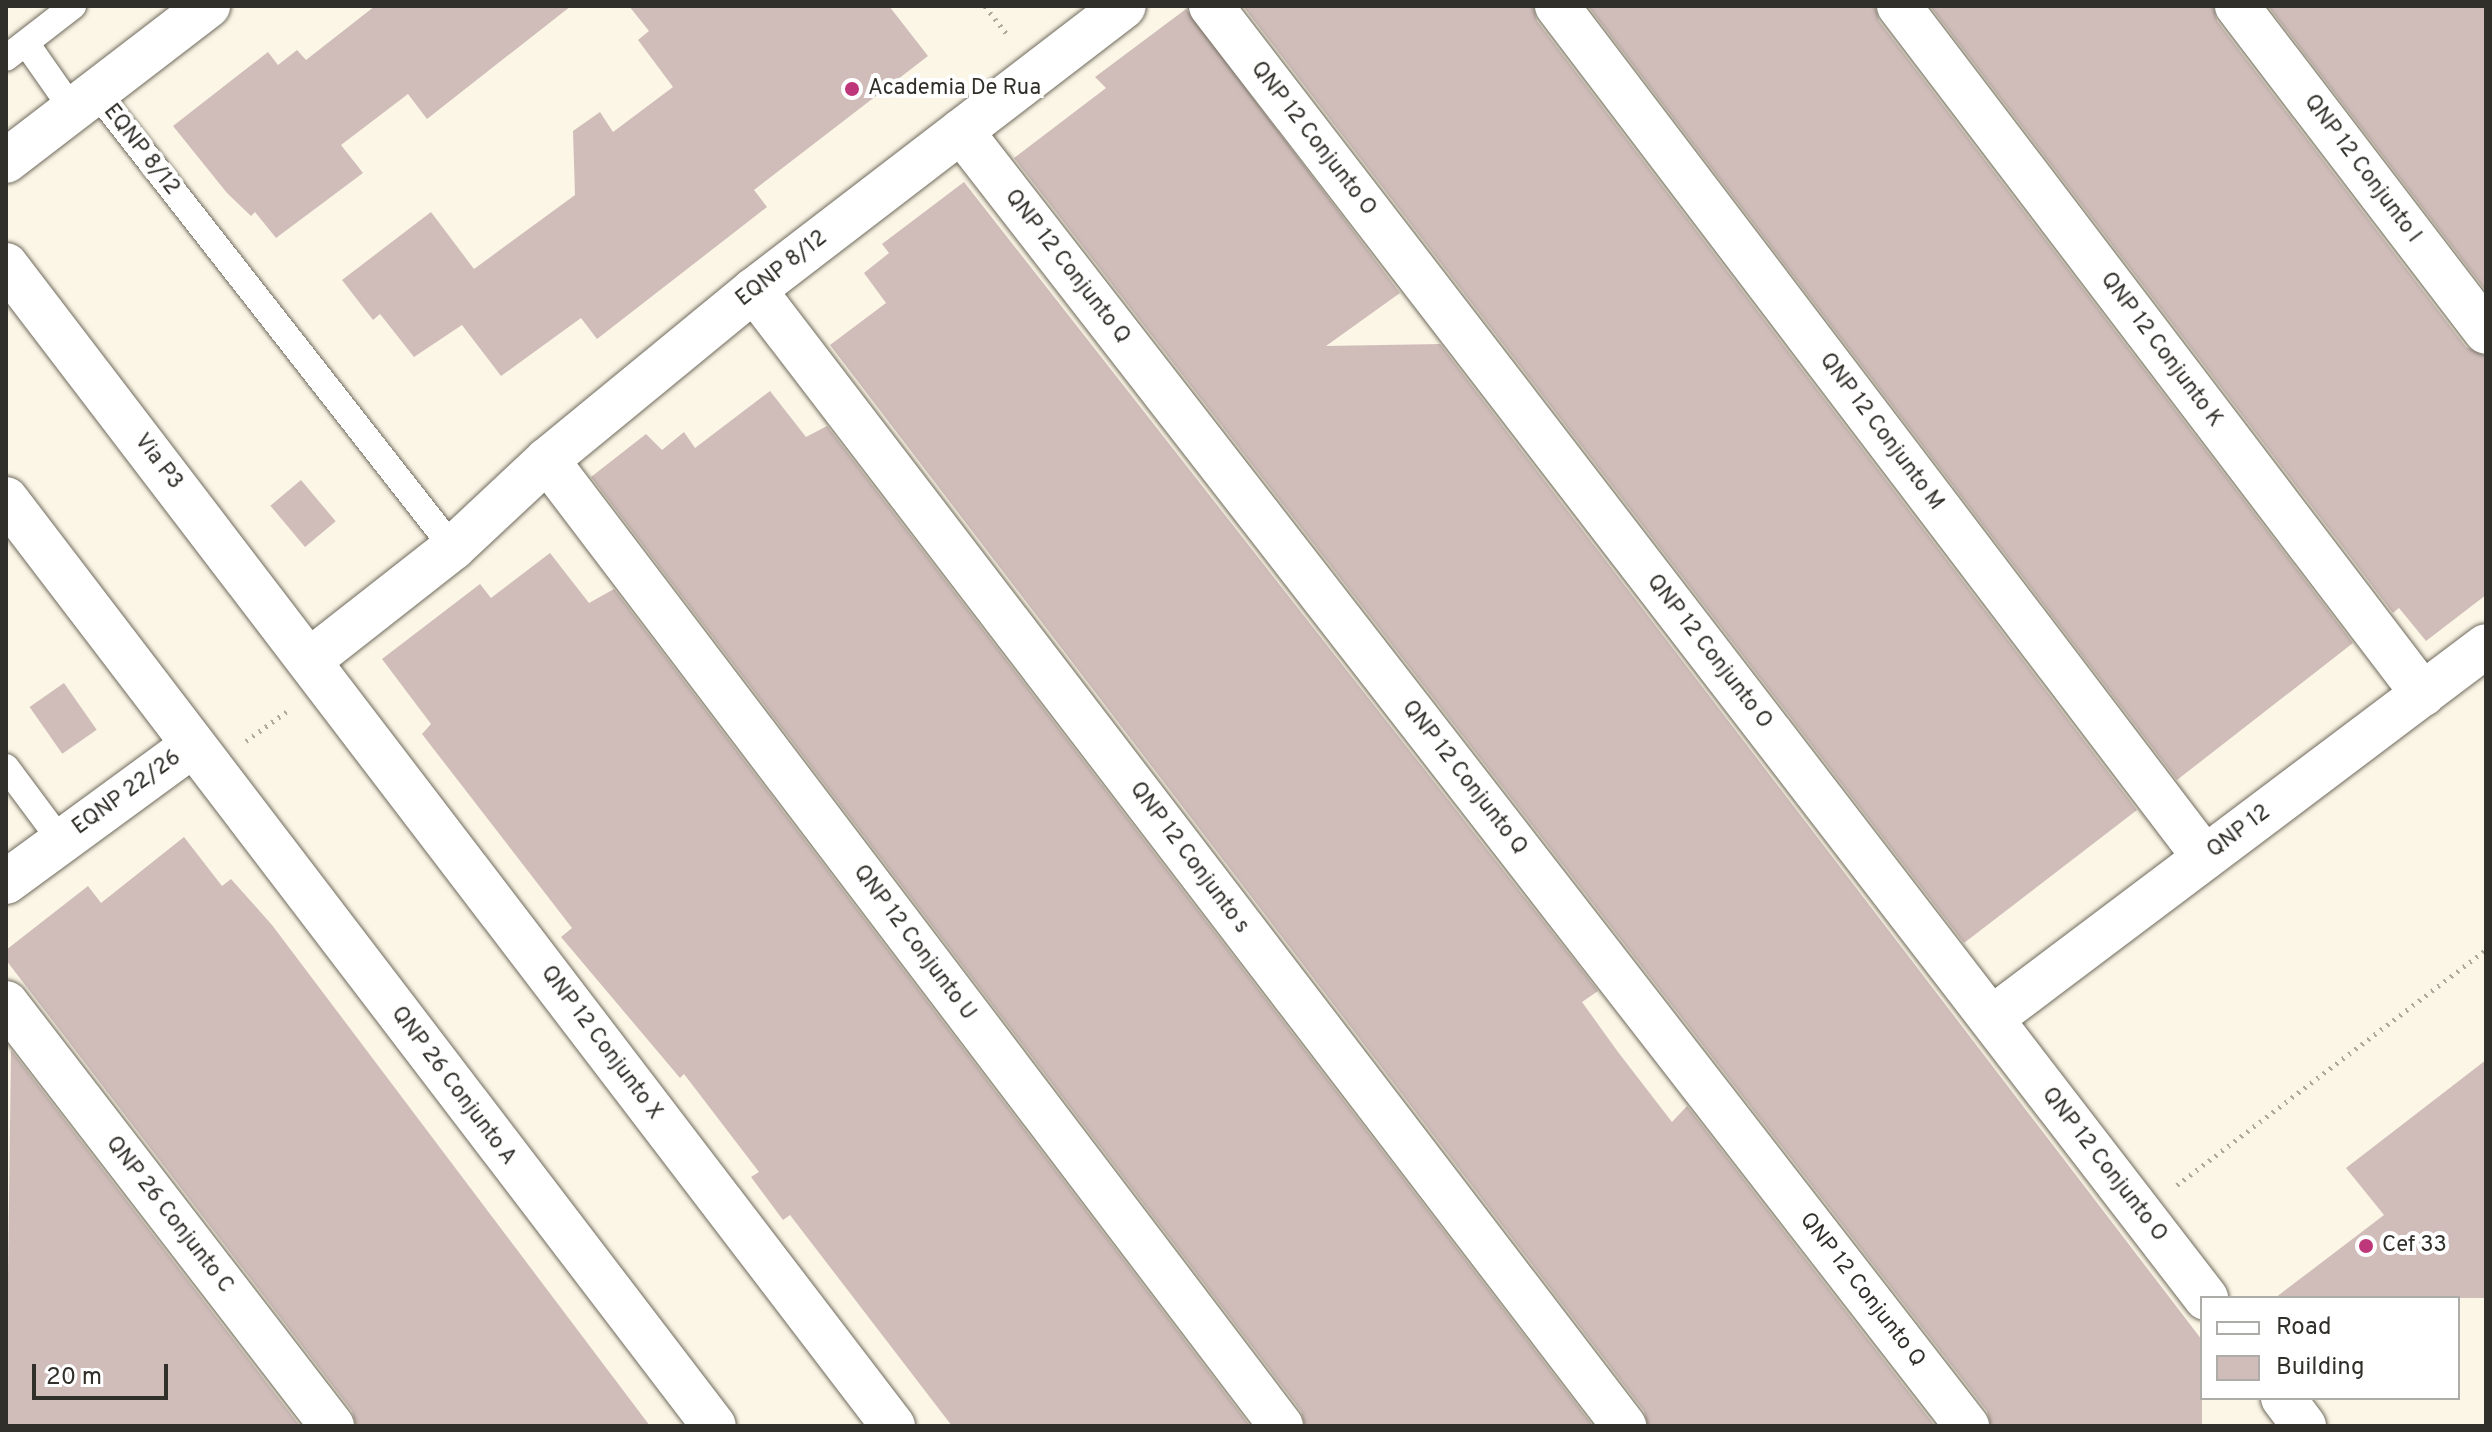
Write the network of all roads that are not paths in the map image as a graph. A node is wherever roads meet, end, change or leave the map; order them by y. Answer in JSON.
{"nodes":[{"id":1,"x":73,"y":6,"type":"edge"},
{"id":2,"x":208,"y":6,"type":"edge"},
{"id":3,"x":1124,"y":6,"type":"edge"},
{"id":4,"x":1211,"y":6,"type":"edge"},
{"id":5,"x":1557,"y":6,"type":"edge"},
{"id":6,"x":1899,"y":6,"type":"edge"},
{"id":7,"x":2237,"y":6,"type":"edge"},
{"id":8,"x":16,"y":51,"type":"edge"},
{"id":9,"x":84,"y":101,"type":"junction"},
{"id":10,"x":961,"y":131,"type":"junction"},
{"id":11,"x":6,"y":161,"type":"edge"},
{"id":12,"x":6,"y":265,"type":"edge"},
{"id":13,"x":754,"y":290,"type":"junction"},
{"id":14,"x":2486,"y":332,"type":"edge"},
{"id":15,"x":547,"y":460,"type":"junction"},
{"id":16,"x":6,"y":499,"type":"edge"},
{"id":17,"x":453,"y":548,"type":"junction"},
{"id":18,"x":2486,"y":646,"type":"edge"},
{"id":19,"x":318,"y":671,"type":"junction"},
{"id":20,"x":2423,"y":694,"type":"junction"},
{"id":21,"x":201,"y":756,"type":"junction"},
{"id":22,"x":6,"y":767,"type":"edge"},
{"id":23,"x":61,"y":841,"type":"junction"},
{"id":24,"x":2205,"y":858,"type":"junction"},
{"id":25,"x":6,"y":882,"type":"edge"},
{"id":26,"x":6,"y":1003,"type":"edge"},
{"id":27,"x":1992,"y":1018,"type":"junction"},
{"id":28,"x":2204,"y":1296,"type":"edge"},
{"id":29,"x":332,"y":1426,"type":"edge"},
{"id":30,"x":714,"y":1426,"type":"edge"},
{"id":31,"x":893,"y":1426,"type":"edge"},
{"id":32,"x":1281,"y":1426,"type":"edge"},
{"id":33,"x":1624,"y":1426,"type":"edge"},
{"id":34,"x":1967,"y":1426,"type":"edge"}],
"edges":[{"from":1,"to":8,"type":"lane"},
{"from":2,"to":9,"type":"street"},
{"from":3,"to":10,"type":"street","name":"EQNP 8/12"},
{"from":4,"to":27,"type":"street","name":"QNP 12 Conjunto O"},
{"from":5,"to":24,"type":"street","name":"QNP 12 Conjunto M"},
{"from":6,"to":20,"type":"street","name":"QNP 12 Conjunto K"},
{"from":7,"to":14,"type":"street","name":"QNP 12 Conjunto I"},
{"from":8,"to":9,"type":"lane","name":"EQNP 8/12"},
{"from":9,"to":11,"type":"street"},
{"from":9,"to":17,"type":"lane","name":"EQNP 8/12"},
{"from":10,"to":13,"type":"street","name":"EQNP 8/12"},
{"from":10,"to":34,"type":"street","name":"QNP 12 Conjunto Q"},
{"from":12,"to":19,"type":"street","name":"Via P3"},
{"from":13,"to":15,"type":"street","name":"EQNP 8/12"},
{"from":13,"to":33,"type":"street","name":"QNP 12 Conjunto s"},
{"from":15,"to":17,"type":"street","name":"EQNP 8/12"},
{"from":15,"to":32,"type":"street","name":"QNP 12 Conjunto U"},
{"from":16,"to":21,"type":"street"},
{"from":17,"to":19,"type":"street","name":"EQNP 8/12"},
{"from":18,"to":20,"type":"street","name":"QNP 12"},
{"from":19,"to":31,"type":"street","name":"QNP 12 Conjunto X"},
{"from":20,"to":24,"type":"street","name":"QNP 12"},
{"from":21,"to":23,"type":"street","name":"EQNP 22/26"},
{"from":21,"to":30,"type":"street","name":"QNP 26 Conjunto A"},
{"from":22,"to":23,"type":"lane","name":"EQNP 22/26"},
{"from":23,"to":25,"type":"street","name":"EQNP 22/26"},
{"from":24,"to":27,"type":"street","name":"QNP 12"},
{"from":26,"to":29,"type":"street","name":"QNP 26 Conjunto C"},
{"from":27,"to":28,"type":"street","name":"QNP 12 Conjunto O"}]}
